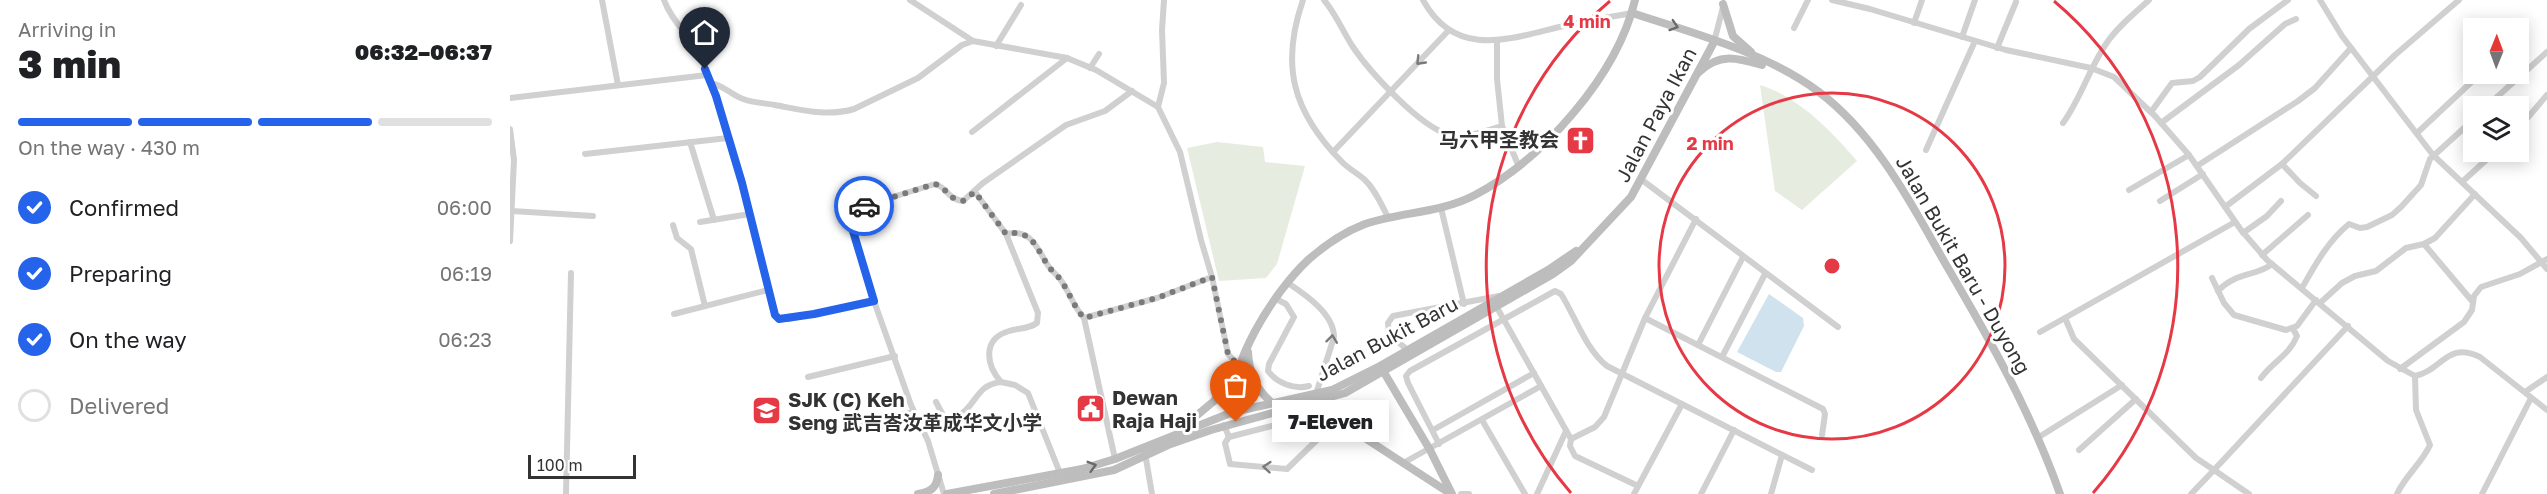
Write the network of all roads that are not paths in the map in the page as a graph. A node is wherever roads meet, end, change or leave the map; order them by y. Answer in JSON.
{"nodes":[{"id":1,"x":602,"y":0,"type":"edge"},
{"id":2,"x":664,"y":0,"type":"edge"},
{"id":3,"x":910,"y":0,"type":"edge"},
{"id":4,"x":1164,"y":0,"type":"edge"},
{"id":5,"x":1303,"y":0,"type":"edge"},
{"id":6,"x":1324,"y":0,"type":"edge"},
{"id":7,"x":1423,"y":0,"type":"edge"},
{"id":8,"x":1635,"y":0,"type":"edge"},
{"id":9,"x":1808,"y":0,"type":"edge"},
{"id":10,"x":1832,"y":0,"type":"edge"},
{"id":11,"x":1922,"y":0,"type":"edge"},
{"id":12,"x":1975,"y":0,"type":"edge"},
{"id":13,"x":2149,"y":0,"type":"edge"},
{"id":14,"x":2288,"y":0,"type":"edge"},
{"id":15,"x":2320,"y":0,"type":"edge"},
{"id":16,"x":2459,"y":0,"type":"edge"},
{"id":17,"x":1724,"y":2,"type":"edge"},
{"id":18,"x":2016,"y":2,"type":"dead end"},
{"id":19,"x":1021,"y":5,"type":"dead end"},
{"id":20,"x":1632,"y":13,"type":"junction"},
{"id":21,"x":2296,"y":19,"type":"dead end"},
{"id":22,"x":1914,"y":22,"type":"junction"},
{"id":23,"x":1794,"y":28,"type":"dead end"},
{"id":24,"x":1448,"y":31,"type":"junction"},
{"id":25,"x":1962,"y":37,"type":"junction"},
{"id":26,"x":1497,"y":40,"type":"junction"},
{"id":27,"x":973,"y":41,"type":"junction"},
{"id":28,"x":1975,"y":41,"type":"junction"},
{"id":29,"x":1714,"y":42,"type":"junction"},
{"id":30,"x":996,"y":46,"type":"junction"},
{"id":31,"x":1997,"y":48,"type":"junction"},
{"id":32,"x":2351,"y":48,"type":"junction"},
{"id":33,"x":2547,"y":52,"type":"edge"},
{"id":34,"x":1100,"y":54,"type":"dead end"},
{"id":35,"x":1067,"y":58,"type":"junction"},
{"id":36,"x":1758,"y":58,"type":"junction"},
{"id":37,"x":1090,"y":68,"type":"junction"},
{"id":38,"x":2091,"y":68,"type":"junction"},
{"id":39,"x":706,"y":75,"type":"junction"},
{"id":40,"x":1795,"y":76,"type":"junction"},
{"id":41,"x":2374,"y":77,"type":"junction"},
{"id":42,"x":1693,"y":78,"type":"junction"},
{"id":43,"x":710,"y":82,"type":"junction"},
{"id":44,"x":2469,"y":84,"type":"edge"},
{"id":45,"x":618,"y":85,"type":"junction"},
{"id":46,"x":1132,"y":91,"type":"junction"},
{"id":47,"x":1391,"y":91,"type":"junction"},
{"id":48,"x":2547,"y":95,"type":"edge"},
{"id":49,"x":2498,"y":96,"type":"edge"},
{"id":50,"x":510,"y":98,"type":"edge"},
{"id":51,"x":1158,"y":106,"type":"junction"},
{"id":52,"x":2151,"y":112,"type":"junction"},
{"id":53,"x":2529,"y":116,"type":"edge"},
{"id":54,"x":2063,"y":123,"type":"dead end"},
{"id":55,"x":2161,"y":123,"type":"junction"},
{"id":56,"x":1502,"y":126,"type":"junction"},
{"id":57,"x":510,"y":129,"type":"edge"},
{"id":58,"x":2463,"y":129,"type":"edge"},
{"id":59,"x":972,"y":132,"type":"dead end"},
{"id":60,"x":2417,"y":133,"type":"junction"},
{"id":61,"x":728,"y":138,"type":"junction"},
{"id":62,"x":690,"y":142,"type":"junction"},
{"id":63,"x":1926,"y":150,"type":"dead end"},
{"id":64,"x":1333,"y":152,"type":"junction"},
{"id":65,"x":585,"y":154,"type":"dead end"},
{"id":66,"x":2189,"y":155,"type":"junction"},
{"id":67,"x":2433,"y":155,"type":"junction"},
{"id":68,"x":512,"y":160,"type":"edge"},
{"id":69,"x":2484,"y":162,"type":"edge"},
{"id":70,"x":2282,"y":164,"type":"junction"},
{"id":71,"x":2198,"y":166,"type":"junction"},
{"id":72,"x":1519,"y":167,"type":"junction"},
{"id":73,"x":2203,"y":174,"type":"junction"},
{"id":74,"x":1642,"y":180,"type":"junction"},
{"id":75,"x":2462,"y":182,"type":"junction"},
{"id":76,"x":2129,"y":190,"type":"dead end"},
{"id":77,"x":975,"y":192,"type":"junction"},
{"id":78,"x":2475,"y":194,"type":"junction"},
{"id":79,"x":2316,"y":196,"type":"dead end"},
{"id":80,"x":2160,"y":201,"type":"dead end"},
{"id":81,"x":2281,"y":201,"type":"dead end"},
{"id":82,"x":1441,"y":207,"type":"junction"},
{"id":83,"x":2225,"y":207,"type":"junction"},
{"id":84,"x":512,"y":211,"type":"junction"},
{"id":85,"x":750,"y":214,"type":"junction"},
{"id":86,"x":2308,"y":215,"type":"dead end"},
{"id":87,"x":593,"y":216,"type":"dead end"},
{"id":88,"x":1388,"y":217,"type":"junction"},
{"id":89,"x":1696,"y":219,"type":"junction"},
{"id":90,"x":714,"y":220,"type":"junction"},
{"id":91,"x":700,"y":222,"type":"dead end"},
{"id":92,"x":2235,"y":222,"type":"junction"},
{"id":93,"x":673,"y":225,"type":"dead end"},
{"id":94,"x":2243,"y":233,"type":"junction"},
{"id":95,"x":1006,"y":234,"type":"junction"},
{"id":96,"x":1598,"y":235,"type":"junction"},
{"id":97,"x":510,"y":241,"type":"edge"},
{"id":98,"x":2424,"y":244,"type":"junction"},
{"id":99,"x":2262,"y":255,"type":"junction"},
{"id":100,"x":1743,"y":257,"type":"junction"},
{"id":101,"x":2545,"y":261,"type":"edge"},
{"id":102,"x":2272,"y":264,"type":"junction"},
{"id":103,"x":2547,"y":269,"type":"edge"},
{"id":104,"x":571,"y":273,"type":"dead end"},
{"id":105,"x":1765,"y":274,"type":"junction"},
{"id":106,"x":1212,"y":277,"type":"junction"},
{"id":107,"x":2212,"y":278,"type":"dead end"},
{"id":108,"x":1288,"y":282,"type":"junction"},
{"id":109,"x":2302,"y":288,"type":"junction"},
{"id":110,"x":768,"y":290,"type":"junction"},
{"id":111,"x":2218,"y":291,"type":"junction"},
{"id":112,"x":1504,"y":295,"type":"junction"},
{"id":113,"x":1276,"y":299,"type":"junction"},
{"id":114,"x":874,"y":301,"type":"junction"},
{"id":115,"x":2318,"y":301,"type":"junction"},
{"id":116,"x":2472,"y":301,"type":"junction"},
{"id":117,"x":1464,"y":304,"type":"junction"},
{"id":118,"x":1495,"y":304,"type":"junction"},
{"id":119,"x":705,"y":306,"type":"junction"},
{"id":120,"x":674,"y":314,"type":"dead end"},
{"id":121,"x":1504,"y":318,"type":"junction"},
{"id":122,"x":1645,"y":318,"type":"junction"},
{"id":123,"x":2065,"y":318,"type":"junction"},
{"id":124,"x":1084,"y":322,"type":"junction"},
{"id":125,"x":2349,"y":326,"type":"junction"},
{"id":126,"x":1838,"y":327,"type":"dead end"},
{"id":127,"x":2293,"y":329,"type":"junction"},
{"id":128,"x":2040,"y":332,"type":"dead end"},
{"id":129,"x":1698,"y":345,"type":"junction"},
{"id":130,"x":1248,"y":349,"type":"junction"},
{"id":131,"x":1411,"y":352,"type":"junction"},
{"id":132,"x":895,"y":356,"type":"junction"},
{"id":133,"x":1722,"y":357,"type":"junction"},
{"id":134,"x":1239,"y":366,"type":"junction"},
{"id":135,"x":1382,"y":369,"type":"junction"},
{"id":136,"x":2400,"y":369,"type":"junction"},
{"id":137,"x":1534,"y":373,"type":"junction"},
{"id":138,"x":1620,"y":373,"type":"junction"},
{"id":139,"x":2415,"y":376,"type":"junction"},
{"id":140,"x":808,"y":377,"type":"dead end"},
{"id":141,"x":2547,"y":377,"type":"edge"},
{"id":142,"x":2261,"y":378,"type":"dead end"},
{"id":143,"x":1001,"y":382,"type":"junction"},
{"id":144,"x":2122,"y":385,"type":"junction"},
{"id":145,"x":1309,"y":386,"type":"dead end"},
{"id":146,"x":1541,"y":386,"type":"junction"},
{"id":147,"x":2525,"y":392,"type":"junction"},
{"id":148,"x":1316,"y":395,"type":"junction"},
{"id":149,"x":2531,"y":398,"type":"junction"},
{"id":150,"x":2136,"y":399,"type":"junction"},
{"id":151,"x":936,"y":402,"type":"dead end"},
{"id":152,"x":1272,"y":404,"type":"junction"},
{"id":153,"x":1682,"y":404,"type":"junction"},
{"id":154,"x":1300,"y":406,"type":"junction"},
{"id":155,"x":2547,"y":410,"type":"edge"},
{"id":156,"x":914,"y":412,"type":"junction"},
{"id":157,"x":1235,"y":417,"type":"junction"},
{"id":158,"x":1334,"y":418,"type":"junction"},
{"id":159,"x":1482,"y":420,"type":"junction"},
{"id":160,"x":846,"y":425,"type":"dead end"},
{"id":161,"x":1224,"y":425,"type":"junction"},
{"id":162,"x":1328,"y":426,"type":"junction"},
{"id":163,"x":1433,"y":430,"type":"junction"},
{"id":164,"x":1734,"y":430,"type":"junction"},
{"id":165,"x":1566,"y":431,"type":"junction"},
{"id":166,"x":1822,"y":435,"type":"dead end"},
{"id":167,"x":1228,"y":437,"type":"junction"},
{"id":168,"x":2039,"y":437,"type":"junction"},
{"id":169,"x":1161,"y":439,"type":"junction"},
{"id":170,"x":1571,"y":439,"type":"junction"},
{"id":171,"x":1439,"y":444,"type":"junction"},
{"id":172,"x":1142,"y":447,"type":"junction"},
{"id":173,"x":1430,"y":450,"type":"junction"},
{"id":174,"x":2079,"y":450,"type":"dead end"},
{"id":175,"x":1782,"y":455,"type":"junction"},
{"id":176,"x":1146,"y":456,"type":"junction"},
{"id":177,"x":1115,"y":459,"type":"junction"},
{"id":178,"x":1405,"y":462,"type":"junction"},
{"id":179,"x":1812,"y":470,"type":"dead end"},
{"id":180,"x":2214,"y":470,"type":"junction"},
{"id":181,"x":1060,"y":473,"type":"junction"},
{"id":182,"x":938,"y":475,"type":"junction"},
{"id":183,"x":1073,"y":479,"type":"junction"},
{"id":184,"x":1638,"y":486,"type":"junction"},
{"id":185,"x":969,"y":492,"type":"edge"},
{"id":186,"x":566,"y":494,"type":"edge"},
{"id":187,"x":918,"y":494,"type":"edge"},
{"id":188,"x":945,"y":494,"type":"edge"},
{"id":189,"x":994,"y":494,"type":"edge"},
{"id":190,"x":1016,"y":494,"type":"edge"},
{"id":191,"x":1152,"y":494,"type":"edge"},
{"id":192,"x":1452,"y":494,"type":"edge"},
{"id":193,"x":1461,"y":494,"type":"edge"},
{"id":194,"x":1469,"y":494,"type":"edge"},
{"id":195,"x":1525,"y":494,"type":"edge"},
{"id":196,"x":1537,"y":494,"type":"edge"},
{"id":197,"x":1635,"y":494,"type":"edge"},
{"id":198,"x":1701,"y":494,"type":"edge"},
{"id":199,"x":1771,"y":494,"type":"edge"},
{"id":200,"x":2060,"y":494,"type":"edge"},
{"id":201,"x":2191,"y":494,"type":"edge"},
{"id":202,"x":2249,"y":494,"type":"edge"},
{"id":203,"x":2397,"y":494,"type":"edge"},
{"id":204,"x":2482,"y":494,"type":"edge"}],
"edges":[{"from":1,"to":45,"type":"street"},
{"from":2,"to":39,"type":"street"},
{"from":3,"to":27,"type":"street"},
{"from":4,"to":51,"type":"street"},
{"from":5,"to":64,"type":"street"},
{"from":6,"to":47,"type":"street"},
{"from":7,"to":24,"type":"street"},
{"from":8,"to":20,"type":"main road"},
{"from":9,"to":23,"type":"street"},
{"from":10,"to":22,"type":"street"},
{"from":11,"to":22,"type":"street"},
{"from":12,"to":25,"type":"street"},
{"from":13,"to":38,"type":"street"},
{"from":14,"to":52,"type":"street"},
{"from":15,"to":32,"type":"street"},
{"from":16,"to":41,"type":"street"},
{"from":17,"to":29,"type":"street","name":"Jalan Paya Ikan"},
{"from":17,"to":36,"type":"main road"},
{"from":18,"to":31,"type":"street"},
{"from":19,"to":30,"type":"street"},
{"from":20,"to":26,"type":"street"},
{"from":20,"to":29,"type":"main road","name":"Jalan Bukit Baru - Duyong","one_way":true},
{"from":20,"to":72,"type":"main road"},
{"from":21,"to":55,"type":"street"},
{"from":22,"to":25,"type":"street"},
{"from":24,"to":26,"type":"street"},
{"from":24,"to":47,"type":"street","one_way":true},
{"from":25,"to":28,"type":"street"},
{"from":26,"to":56,"type":"street"},
{"from":27,"to":30,"type":"street"},
{"from":27,"to":43,"type":"street"},
{"from":28,"to":31,"type":"street"},
{"from":28,"to":63,"type":"street"},
{"from":29,"to":36,"type":"main road","name":"Jalan Bukit Baru - Duyong"},
{"from":29,"to":42,"type":"main road","name":"Jalan Paya Ikan"},
{"from":30,"to":35,"type":"street"},
{"from":31,"to":38,"type":"street"},
{"from":32,"to":41,"type":"street"},
{"from":32,"to":71,"type":"street"},
{"from":33,"to":49,"type":"street"},
{"from":34,"to":37,"type":"street"},
{"from":35,"to":37,"type":"street"},
{"from":35,"to":59,"type":"street"},
{"from":36,"to":40,"type":"main road","name":"Jalan Bukit Baru - Duyong"},
{"from":37,"to":46,"type":"street"},
{"from":38,"to":52,"type":"street"},
{"from":38,"to":54,"type":"street"},
{"from":39,"to":43,"type":"street"},
{"from":39,"to":45,"type":"street"},
{"from":40,"to":42,"type":"main road"},
{"from":40,"to":168,"type":"main road","name":"Jalan Bukit Baru - Duyong"},
{"from":41,"to":60,"type":"street"},
{"from":41,"to":70,"type":"street"},
{"from":42,"to":74,"type":"main road","name":"Jalan Paya Ikan"},
{"from":43,"to":61,"type":"street"},
{"from":44,"to":60,"type":"street"},
{"from":45,"to":50,"type":"street"},
{"from":46,"to":51,"type":"street"},
{"from":46,"to":77,"type":"street"},
{"from":47,"to":56,"type":"street"},
{"from":47,"to":64,"type":"street"},
{"from":48,"to":53,"type":"street"},
{"from":51,"to":106,"type":"street"},
{"from":52,"to":55,"type":"street"},
{"from":55,"to":66,"type":"street"},
{"from":56,"to":72,"type":"street"},
{"from":57,"to":68,"type":"street"},
{"from":58,"to":67,"type":"street"},
{"from":60,"to":67,"type":"street"},
{"from":61,"to":62,"type":"street"},
{"from":61,"to":85,"type":"street"},
{"from":62,"to":65,"type":"street"},
{"from":62,"to":90,"type":"street"},
{"from":64,"to":88,"type":"street"},
{"from":66,"to":71,"type":"street"},
{"from":66,"to":76,"type":"street"},
{"from":67,"to":75,"type":"street"},
{"from":67,"to":109,"type":"street"},
{"from":68,"to":84,"type":"street"},
{"from":69,"to":75,"type":"street"},
{"from":70,"to":79,"type":"street"},
{"from":70,"to":83,"type":"street"},
{"from":71,"to":73,"type":"street"},
{"from":72,"to":82,"type":"main road"},
{"from":73,"to":80,"type":"street"},
{"from":73,"to":83,"type":"street"},
{"from":74,"to":89,"type":"street"},
{"from":74,"to":96,"type":"main road","name":"Jalan Paya Ikan"},
{"from":75,"to":78,"type":"street"},
{"from":77,"to":95,"type":"street"},
{"from":77,"to":114,"type":"street"},
{"from":78,"to":98,"type":"street"},
{"from":78,"to":101,"type":"street"},
{"from":81,"to":94,"type":"street"},
{"from":82,"to":88,"type":"main road"},
{"from":82,"to":117,"type":"street"},
{"from":83,"to":92,"type":"street"},
{"from":84,"to":87,"type":"street"},
{"from":84,"to":97,"type":"street"},
{"from":85,"to":90,"type":"street"},
{"from":85,"to":110,"type":"street"},
{"from":86,"to":99,"type":"street"},
{"from":88,"to":108,"type":"main road"},
{"from":89,"to":100,"type":"street"},
{"from":89,"to":122,"type":"street"},
{"from":90,"to":91,"type":"street"},
{"from":92,"to":94,"type":"street"},
{"from":92,"to":123,"type":"street"},
{"from":93,"to":119,"type":"street"},
{"from":94,"to":99,"type":"street"},
{"from":95,"to":124,"type":"street"},
{"from":95,"to":143,"type":"street"},
{"from":96,"to":112,"type":"main road","name":"Jalan Paya Ikan"},
{"from":96,"to":118,"type":"main road","name":"Jalan Paya Ikan"},
{"from":98,"to":115,"type":"street"},
{"from":98,"to":116,"type":"street"},
{"from":99,"to":102,"type":"street"},
{"from":100,"to":105,"type":"street"},
{"from":100,"to":129,"type":"street"},
{"from":101,"to":103,"type":"street"},
{"from":101,"to":116,"type":"street"},
{"from":102,"to":109,"type":"street"},
{"from":102,"to":111,"type":"street"},
{"from":104,"to":186,"type":"street"},
{"from":105,"to":126,"type":"street"},
{"from":105,"to":133,"type":"street"},
{"from":106,"to":124,"type":"street"},
{"from":106,"to":134,"type":"street"},
{"from":107,"to":111,"type":"street"},
{"from":108,"to":113,"type":"main road"},
{"from":148,"to":108,"type":"street","one_way":true},
{"from":109,"to":115,"type":"street"},
{"from":110,"to":114,"type":"street"},
{"from":110,"to":119,"type":"street"},
{"from":111,"to":127,"type":"street"},
{"from":112,"to":117,"type":"street"},
{"from":112,"to":118,"type":"main road","name":"Jalan Paya Ikan"},
{"from":113,"to":130,"type":"main road"},
{"from":113,"to":145,"type":"street"},
{"from":114,"to":132,"type":"street"},
{"from":115,"to":125,"type":"street"},
{"from":115,"to":127,"type":"street"},
{"from":116,"to":136,"type":"street"},
{"from":117,"to":131,"type":"street"},
{"from":118,"to":121,"type":"street"},
{"from":118,"to":131,"type":"main road","name":"Jalan Bukit Baru"},
{"from":119,"to":120,"type":"street"},
{"from":121,"to":137,"type":"street"},
{"from":121,"to":138,"type":"street"},
{"from":121,"to":163,"type":"street"},
{"from":122,"to":129,"type":"street"},
{"from":122,"to":138,"type":"street"},
{"from":123,"to":128,"type":"street"},
{"from":123,"to":144,"type":"street"},
{"from":124,"to":177,"type":"street"},
{"from":125,"to":136,"type":"street"},
{"from":125,"to":180,"type":"street"},
{"from":127,"to":142,"type":"street"},
{"from":129,"to":133,"type":"street"},
{"from":130,"to":134,"type":"main road"},
{"from":130,"to":152,"type":"main road"},
{"from":131,"to":135,"type":"main road","name":"Jalan Bukit Baru"},
{"from":132,"to":140,"type":"street"},
{"from":132,"to":156,"type":"street"},
{"from":133,"to":166,"type":"street"},
{"from":134,"to":157,"type":"main road"},
{"from":134,"to":169,"type":"main road"},
{"from":135,"to":148,"type":"main road","name":"Jalan Bukit Baru"},
{"from":135,"to":154,"type":"main road","name":"Jalan Bukit Baru"},
{"from":135,"to":173,"type":"main road"},
{"from":136,"to":139,"type":"street"},
{"from":137,"to":146,"type":"street"},
{"from":137,"to":163,"type":"street"},
{"from":138,"to":153,"type":"street"},
{"from":138,"to":170,"type":"street"},
{"from":139,"to":147,"type":"street"},
{"from":139,"to":203,"type":"street"},
{"from":141,"to":147,"type":"street"},
{"from":143,"to":151,"type":"street"},
{"from":143,"to":181,"type":"street"},
{"from":144,"to":150,"type":"street"},
{"from":144,"to":168,"type":"street"},
{"from":146,"to":159,"type":"street"},
{"from":146,"to":165,"type":"street"},
{"from":147,"to":149,"type":"street"},
{"from":148,"to":152,"type":"main road","name":"Jalan Bukit Baru"},
{"from":149,"to":155,"type":"street"},
{"from":149,"to":204,"type":"street"},
{"from":150,"to":174,"type":"street"},
{"from":150,"to":180,"type":"street"},
{"from":152,"to":157,"type":"main road","name":"Jalan Bukit Baru"},
{"from":153,"to":164,"type":"street"},
{"from":153,"to":184,"type":"street"},
{"from":154,"to":157,"type":"main road","name":"Jalan Bukit Baru"},
{"from":154,"to":158,"type":"main road"},
{"from":156,"to":160,"type":"street"},
{"from":156,"to":182,"type":"street"},
{"from":157,"to":161,"type":"main road","name":"Jalan Bukit Baru"},
{"from":157,"to":169,"type":"main road","name":"Jalan Bukit Baru"},
{"from":158,"to":162,"type":"street"},
{"from":158,"to":178,"type":"main road"},
{"from":159,"to":171,"type":"street"},
{"from":159,"to":195,"type":"street"},
{"from":161,"to":167,"type":"street"},
{"from":161,"to":176,"type":"main road","name":"Jalan Bukit Baru"},
{"from":162,"to":167,"type":"street"},
{"from":162,"to":167,"type":"street","one_way":true},
{"from":163,"to":171,"type":"street"},
{"from":164,"to":175,"type":"street"},
{"from":164,"to":198,"type":"street"},
{"from":165,"to":170,"type":"street"},
{"from":165,"to":196,"type":"street"},
{"from":168,"to":200,"type":"main road","name":"Jalan Bukit Baru - Duyong"},
{"from":169,"to":172,"type":"main road","name":"Jalan Bukit Baru"},
{"from":170,"to":184,"type":"street"},
{"from":171,"to":173,"type":"street"},
{"from":172,"to":176,"type":"street"},
{"from":172,"to":177,"type":"main road","name":"Jalan Bukit Baru"},
{"from":173,"to":178,"type":"street"},
{"from":173,"to":192,"type":"main road"},
{"from":175,"to":179,"type":"street"},
{"from":175,"to":199,"type":"street"},
{"from":176,"to":183,"type":"main road","name":"Jalan Bukit Baru"},
{"from":176,"to":191,"type":"street"},
{"from":181,"to":177,"type":"main road","name":"Jalan Bukit Baru","one_way":true},
{"from":178,"to":192,"type":"main road"},
{"from":180,"to":201,"type":"street"},
{"from":180,"to":202,"type":"street"},
{"from":181,"to":185,"type":"main road","name":"Jalan Bukit Baru"},
{"from":182,"to":187,"type":"main road"},
{"from":182,"to":188,"type":"street"},
{"from":183,"to":189,"type":"main road","name":"Jalan Bukit Baru"},
{"from":183,"to":190,"type":"main road"},
{"from":184,"to":197,"type":"street"},
{"from":185,"to":188,"type":"main road","name":"Jalan Bukit Baru"},
{"from":193,"to":194,"type":"street"}]}
